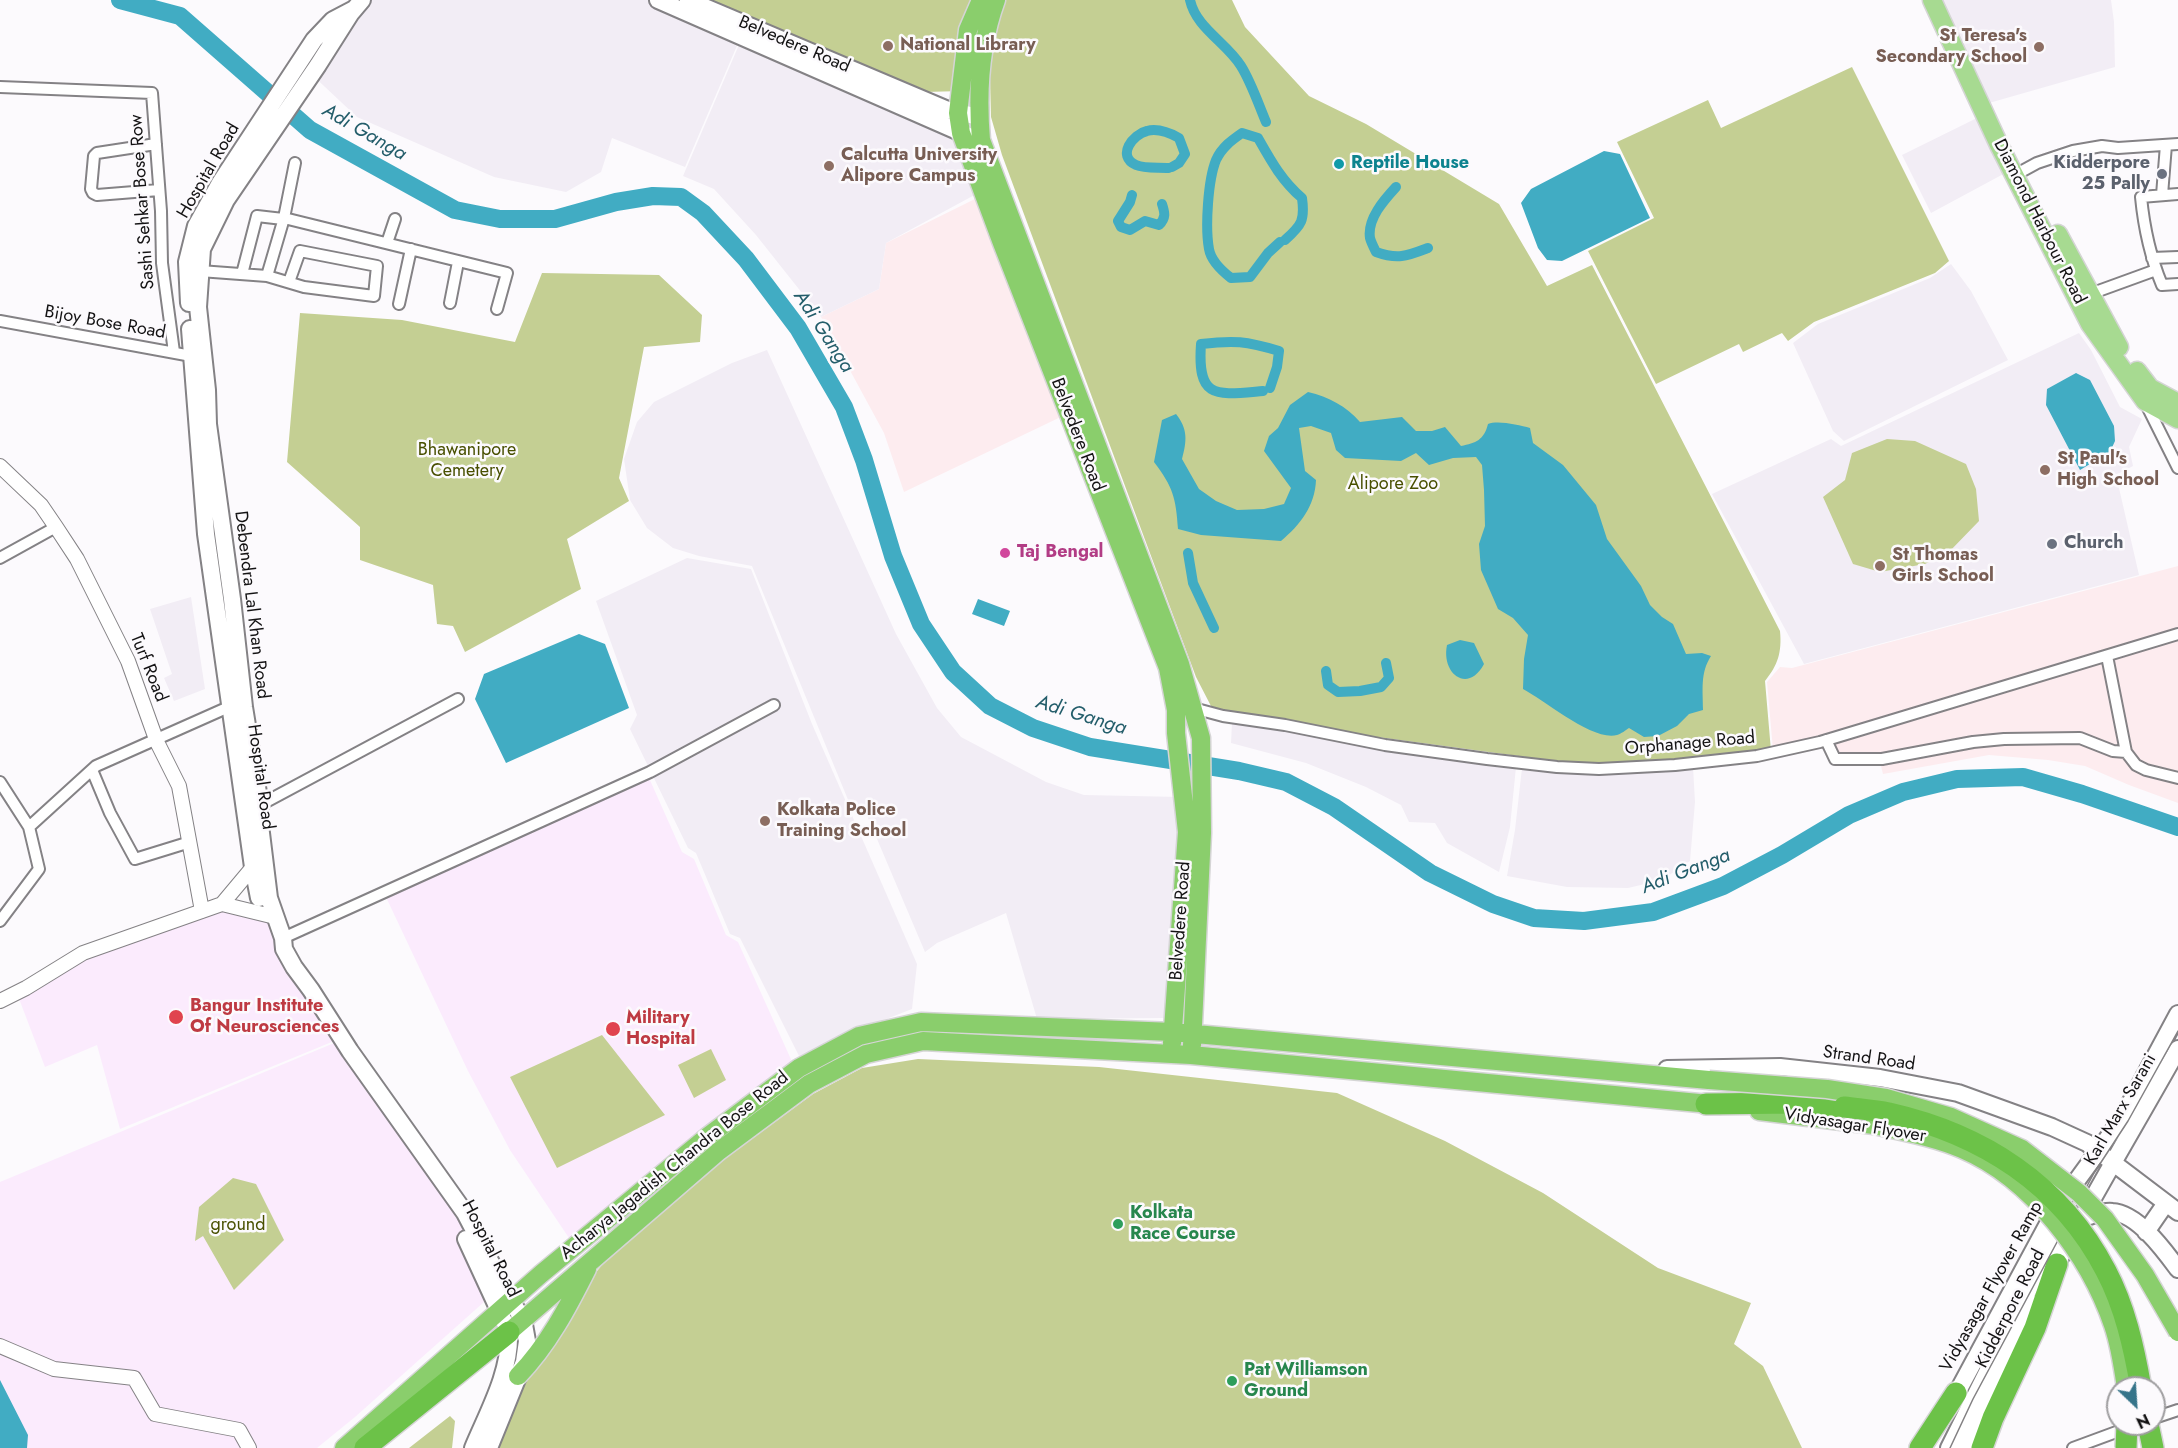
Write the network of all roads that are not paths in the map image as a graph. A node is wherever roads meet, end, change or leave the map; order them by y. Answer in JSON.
{"nodes":[{"id":1,"x":658,"y":0,"type":"edge"},
{"id":2,"x":688,"y":0,"type":"edge"},
{"id":3,"x":981,"y":0,"type":"edge"},
{"id":4,"x":996,"y":0,"type":"edge"},
{"id":5,"x":1932,"y":0,"type":"edge"},
{"id":6,"x":1938,"y":0,"type":"edge"},
{"id":7,"x":358,"y":4,"type":"edge"},
{"id":8,"x":0,"y":87,"type":"edge"},
{"id":9,"x":958,"y":113,"type":"junction"},
{"id":10,"x":979,"y":117,"type":"junction"},
{"id":11,"x":961,"y":133,"type":"junction"},
{"id":12,"x":981,"y":140,"type":"junction"},
{"id":13,"x":156,"y":144,"type":"junction"},
{"id":14,"x":2178,"y":144,"type":"edge"},
{"id":15,"x":2166,"y":145,"type":"junction"},
{"id":16,"x":295,"y":163,"type":"dead end"},
{"id":17,"x":2020,"y":172,"type":"junction"},
{"id":18,"x":159,"y":190,"type":"junction"},
{"id":19,"x":2178,"y":194,"type":"edge"},
{"id":20,"x":2162,"y":195,"type":"junction"},
{"id":21,"x":284,"y":218,"type":"junction"},
{"id":22,"x":395,"y":219,"type":"dead end"},
{"id":23,"x":387,"y":243,"type":"junction"},
{"id":24,"x":411,"y":249,"type":"junction"},
{"id":25,"x":2178,"y":257,"type":"edge"},
{"id":26,"x":2152,"y":258,"type":"junction"},
{"id":27,"x":458,"y":262,"type":"junction"},
{"id":28,"x":2156,"y":270,"type":"junction"},
{"id":29,"x":200,"y":272,"type":"junction"},
{"id":30,"x":242,"y":274,"type":"junction"},
{"id":31,"x":267,"y":276,"type":"junction"},
{"id":32,"x":289,"y":282,"type":"junction"},
{"id":33,"x":2178,"y":284,"type":"edge"},
{"id":34,"x":2090,"y":294,"type":"junction"},
{"id":35,"x":450,"y":303,"type":"dead end"},
{"id":36,"x":399,"y":304,"type":"dead end"},
{"id":37,"x":497,"y":309,"type":"dead end"},
{"id":38,"x":0,"y":321,"type":"edge"},
{"id":39,"x":174,"y":352,"type":"junction"},
{"id":40,"x":197,"y":357,"type":"junction"},
{"id":41,"x":2147,"y":394,"type":"junction"},
{"id":42,"x":2178,"y":403,"type":"edge"},
{"id":43,"x":2178,"y":419,"type":"edge"},
{"id":44,"x":0,"y":466,"type":"edge"},
{"id":45,"x":2178,"y":468,"type":"edge"},
{"id":46,"x":56,"y":527,"type":"junction"},
{"id":47,"x":0,"y":558,"type":"edge"},
{"id":48,"x":2178,"y":634,"type":"edge"},
{"id":49,"x":2107,"y":656,"type":"junction"},
{"id":50,"x":458,"y":699,"type":"dead end"},
{"id":51,"x":774,"y":705,"type":"dead end"},
{"id":52,"x":231,"y":706,"type":"junction"},
{"id":53,"x":1193,"y":708,"type":"junction"},
{"id":54,"x":156,"y":740,"type":"junction"},
{"id":55,"x":1826,"y":740,"type":"junction"},
{"id":56,"x":2126,"y":752,"type":"junction"},
{"id":57,"x":92,"y":770,"type":"junction"},
{"id":58,"x":2178,"y":778,"type":"edge"},
{"id":59,"x":0,"y":782,"type":"edge"},
{"id":60,"x":260,"y":805,"type":"junction"},
{"id":61,"x":1193,"y":809,"type":"junction"},
{"id":62,"x":29,"y":827,"type":"junction"},
{"id":63,"x":190,"y":842,"type":"junction"},
{"id":64,"x":259,"y":866,"type":"junction"},
{"id":65,"x":222,"y":904,"type":"junction"},
{"id":66,"x":202,"y":911,"type":"junction"},
{"id":67,"x":269,"y":916,"type":"junction"},
{"id":68,"x":0,"y":921,"type":"edge"},
{"id":69,"x":283,"y":938,"type":"junction"},
{"id":70,"x":0,"y":1001,"type":"edge"},
{"id":71,"x":2178,"y":1014,"type":"edge"},
{"id":72,"x":1173,"y":1032,"type":"junction"},
{"id":73,"x":1193,"y":1034,"type":"junction"},
{"id":74,"x":2178,"y":1049,"type":"edge"},
{"id":75,"x":1171,"y":1054,"type":"junction"},
{"id":76,"x":1191,"y":1055,"type":"junction"},
{"id":77,"x":1601,"y":1071,"type":"junction"},
{"id":78,"x":1706,"y":1104,"type":"junction"},
{"id":79,"x":707,"y":1137,"type":"junction"},
{"id":80,"x":719,"y":1151,"type":"junction"},
{"id":81,"x":2097,"y":1152,"type":"junction"},
{"id":82,"x":2113,"y":1164,"type":"junction"},
{"id":83,"x":2096,"y":1190,"type":"joint"},
{"id":84,"x":2172,"y":1207,"type":"edge"},
{"id":85,"x":2080,"y":1220,"type":"junction"},
{"id":86,"x":2146,"y":1232,"type":"junction"},
{"id":87,"x":591,"y":1262,"type":"junction"},
{"id":88,"x":2057,"y":1264,"type":"junction"},
{"id":89,"x":2178,"y":1269,"type":"edge"},
{"id":90,"x":505,"y":1306,"type":"junction"},
{"id":91,"x":516,"y":1326,"type":"junction"},
{"id":92,"x":2178,"y":1332,"type":"edge"},
{"id":93,"x":0,"y":1346,"type":"edge"},
{"id":94,"x":518,"y":1376,"type":"junction"},
{"id":95,"x":2123,"y":1376,"type":"edge"},
{"id":96,"x":2139,"y":1376,"type":"edge"},
{"id":97,"x":1956,"y":1393,"type":"junction"},
{"id":98,"x":2106,"y":1436,"type":"edge"},
{"id":99,"x":249,"y":1448,"type":"edge"},
{"id":100,"x":344,"y":1448,"type":"edge"},
{"id":101,"x":365,"y":1448,"type":"edge"},
{"id":102,"x":473,"y":1448,"type":"edge"},
{"id":103,"x":489,"y":1448,"type":"edge"},
{"id":104,"x":1920,"y":1448,"type":"edge"},
{"id":105,"x":1931,"y":1448,"type":"edge"},
{"id":106,"x":1949,"y":1448,"type":"edge"},
{"id":107,"x":1963,"y":1448,"type":"edge"},
{"id":108,"x":1982,"y":1448,"type":"edge"},
{"id":109,"x":2073,"y":1448,"type":"edge"}],
"edges":[{"from":1,"to":11,"type":"main road"},
{"from":2,"to":9,"type":"main road","name":"Belvedere Road"},
{"from":3,"to":9,"type":"highway"},
{"from":4,"to":10,"type":"highway","name":"Belvedere Road"},
{"from":5,"to":17,"type":"main road","name":"Diamond Harbour Road"},
{"from":6,"to":17,"type":"main road","name":"Diamond Harbour Road"},
{"from":7,"to":29,"type":"main road","name":"Debendra Lal Khan Road"},
{"from":7,"to":40,"type":"main road","name":"Hospital Road"},
{"from":8,"to":13,"type":"street","name":"Sashi Sehkar Bose Row"},
{"from":9,"to":10,"type":"main road"},
{"from":9,"to":11,"type":"highway","name":"Belvedere Road"},
{"from":10,"to":12,"type":"highway","name":"Belvedere Road"},
{"from":11,"to":12,"type":"main road"},
{"from":11,"to":61,"type":"highway","name":"Belvedere Road"},
{"from":12,"to":53,"type":"highway","name":"Belvedere Road"},
{"from":13,"to":18,"type":"street","name":"Sashi Sehkar Bose Row"},
{"from":13,"to":18,"type":"street"},
{"from":14,"to":15,"type":"street"},
{"from":15,"to":17,"type":"street"},
{"from":15,"to":20,"type":"street"},
{"from":16,"to":21,"type":"street"},
{"from":17,"to":34,"type":"main road","name":"Diamond Harbour Road"},
{"from":17,"to":41,"type":"main road","name":"Diamond Harbour Road"},
{"from":18,"to":39,"type":"street","name":"Sashi Sehkar Bose Row"},
{"from":19,"to":20,"type":"street"},
{"from":20,"to":26,"type":"street"},
{"from":21,"to":23,"type":"street"},
{"from":21,"to":30,"type":"street"},
{"from":21,"to":31,"type":"street"},
{"from":22,"to":23,"type":"street"},
{"from":23,"to":24,"type":"street"},
{"from":24,"to":27,"type":"street"},
{"from":24,"to":36,"type":"street"},
{"from":25,"to":26,"type":"street"},
{"from":26,"to":28,"type":"street"},
{"from":27,"to":35,"type":"street"},
{"from":27,"to":37,"type":"street"},
{"from":28,"to":33,"type":"street"},
{"from":28,"to":34,"type":"street"},
{"from":29,"to":30,"type":"street"},
{"from":29,"to":40,"type":"main road","name":"Debendra Lal Khan Road"},
{"from":30,"to":31,"type":"street"},
{"from":31,"to":32,"type":"street"},
{"from":32,"to":32,"type":"street"},
{"from":34,"to":41,"type":"main road","name":"Diamond Harbour Road"},
{"from":38,"to":39,"type":"street","name":"Bijoy Bose Road"},
{"from":39,"to":40,"type":"street","name":"Bijoy Bose Road"},
{"from":40,"to":52,"type":"main road","name":"Hospital Road"},
{"from":40,"to":60,"type":"main road","name":"Debendra Lal Khan Road"},
{"from":41,"to":42,"type":"main road","name":"Diamond Harbour Road"},
{"from":41,"to":43,"type":"main road","name":"Diamond Harbour Road"},
{"from":41,"to":45,"type":"street"},
{"from":44,"to":46,"type":"street","name":"Turf Road"},
{"from":46,"to":47,"type":"street"},
{"from":46,"to":54,"type":"street","name":"Turf Road"},
{"from":48,"to":49,"type":"street","name":"Orphanage Road"},
{"from":49,"to":55,"type":"street","name":"Orphanage Road"},
{"from":49,"to":56,"type":"street"},
{"from":50,"to":60,"type":"street"},
{"from":51,"to":69,"type":"street"},
{"from":52,"to":54,"type":"street"},
{"from":52,"to":64,"type":"main road","name":"Hospital Road"},
{"from":53,"to":55,"type":"street","name":"Orphanage Road"},
{"from":53,"to":61,"type":"highway","name":"Belvedere Road"},
{"from":54,"to":57,"type":"street"},
{"from":54,"to":63,"type":"street","name":"Turf Road"},
{"from":55,"to":56,"type":"street"},
{"from":56,"to":58,"type":"street"},
{"from":57,"to":62,"type":"street"},
{"from":57,"to":63,"type":"street"},
{"from":59,"to":62,"type":"street"},
{"from":60,"to":64,"type":"main road","name":"Debendra Lal Khan Road"},
{"from":61,"to":72,"type":"highway","name":"Belvedere Road"},
{"from":61,"to":73,"type":"highway","name":"Belvedere Road"},
{"from":62,"to":68,"type":"street"},
{"from":63,"to":66,"type":"street","name":"Turf Road"},
{"from":64,"to":65,"type":"street"},
{"from":64,"to":67,"type":"main road","name":"Debendra Lal Khan Road"},
{"from":65,"to":66,"type":"street"},
{"from":65,"to":67,"type":"street"},
{"from":66,"to":70,"type":"street"},
{"from":67,"to":69,"type":"main road","name":"Debendra Lal Khan Road"},
{"from":67,"to":90,"type":"main road","name":"Hospital Road"},
{"from":69,"to":90,"type":"main road","name":"Debendra Lal Khan Road"},
{"from":71,"to":81,"type":"main road"},
{"from":72,"to":73,"type":"highway","name":"Acharya Jagadish Chandra Bose Road"},
{"from":72,"to":75,"type":"highway","name":"Belvedere Road"},
{"from":72,"to":79,"type":"highway","name":"Acharya Jagadish Chandra Bose Road"},
{"from":73,"to":76,"type":"highway","name":"Belvedere Road"},
{"from":73,"to":77,"type":"highway","name":"Vidyasagar Flyover"},
{"from":74,"to":82,"type":"main road","name":"Karl Marx Sarani"},
{"from":75,"to":76,"type":"highway","name":"Acharya Jagadish Chandra Bose Road"},
{"from":75,"to":80,"type":"highway","name":"Acharya Jagadish Chandra Bose Road"},
{"from":76,"to":78,"type":"highway","name":"Vidyasagar Flyover"},
{"from":77,"to":81,"type":"main road","name":"Strand Road"},
{"from":77,"to":92,"type":"highway","name":"Vidyasagar Flyover","bridge":true},
{"from":78,"to":95,"type":"highway","name":"Vidyasagar Flyover","bridge":true},
{"from":78,"to":96,"type":"highway","bridge":true},
{"from":79,"to":80,"type":"highway"},
{"from":79,"to":90,"type":"highway","name":"Acharya Jagadish Chandra Bose Road"},
{"from":80,"to":87,"type":"highway","name":"Acharya Jagadish Chandra Bose Road"},
{"from":81,"to":82,"type":"main road","name":"Strand Road"},
{"from":81,"to":97,"type":"main road","name":"Vidyasagar Flyover Ramp"},
{"from":81,"to":106,"type":"main road","name":"Kidderpore Road"},
{"from":82,"to":83,"type":"main road","name":"Karl Marx Sarani"},
{"from":82,"to":84,"type":"main road","name":"Strand Road"},
{"from":83,"to":85,"type":"main road","name":"Kidderpore Road"},
{"from":84,"to":86,"type":"main road"},
{"from":85,"to":86,"type":"main road"},
{"from":85,"to":88,"type":"main road","name":"Kidderpore Road"},
{"from":86,"to":89,"type":"main road"},
{"from":87,"to":91,"type":"highway","name":"Acharya Jagadish Chandra Bose Road"},
{"from":87,"to":94,"type":"highway"},
{"from":88,"to":107,"type":"main road","name":"Kidderpore Road"},
{"from":88,"to":108,"type":"highway"},
{"from":90,"to":91,"type":"main road","name":"Hospital Road"},
{"from":90,"to":100,"type":"highway","name":"Acharya Jagadish Chandra Bose Road"},
{"from":91,"to":94,"type":"main road","name":"Hospital Road"},
{"from":91,"to":101,"type":"highway","name":"Acharya Jagadish Chandra Bose Road"},
{"from":91,"to":102,"type":"main road","name":"Hospital Road"},
{"from":93,"to":99,"type":"street"},
{"from":94,"to":103,"type":"main road","name":"Hospital Road"},
{"from":97,"to":104,"type":"highway"},
{"from":97,"to":105,"type":"main road","name":"Vidyasagar Flyover Ramp"},
{"from":98,"to":109,"type":"street"}]}
